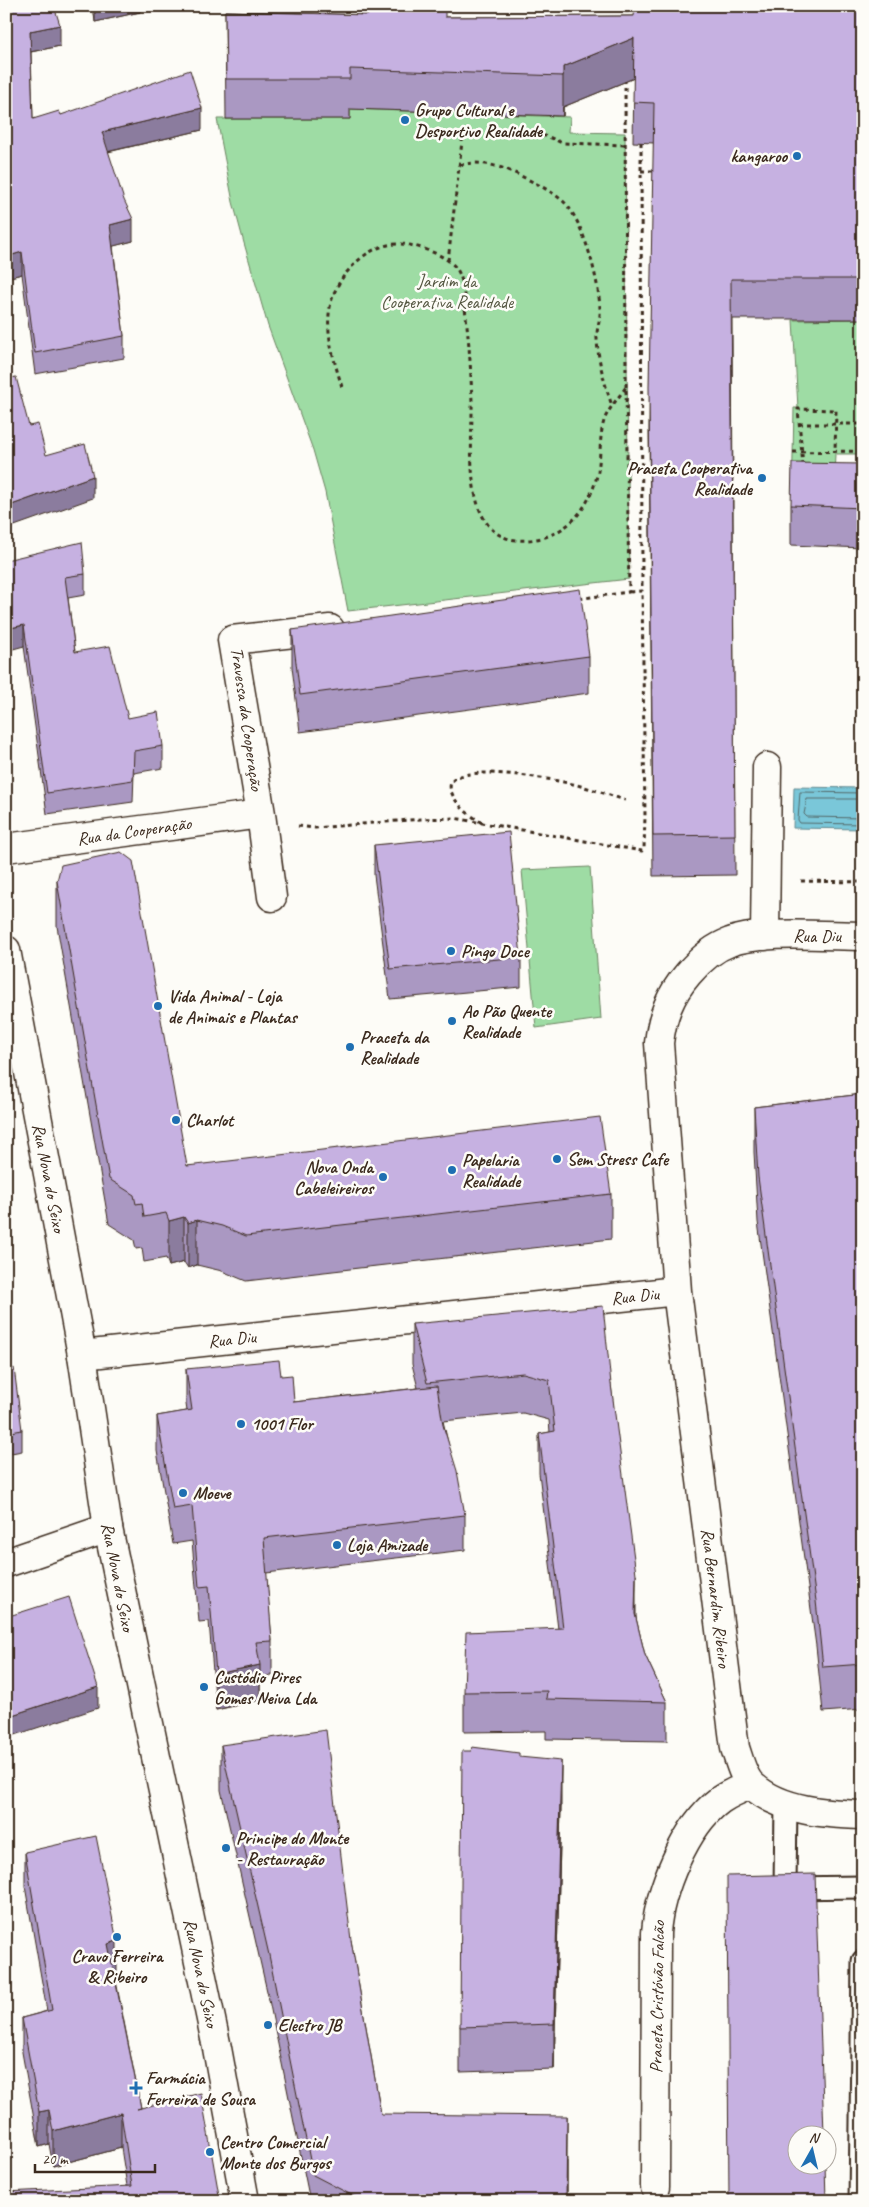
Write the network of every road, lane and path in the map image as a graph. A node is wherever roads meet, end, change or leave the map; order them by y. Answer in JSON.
{"nodes":[{"id":1,"x":627,"y":6,"type":"edge"},
{"id":2,"x":626,"y":25,"type":"edge"},
{"id":3,"x":626,"y":71,"type":"edge"},
{"id":4,"x":641,"y":142,"type":"dead end"},
{"id":5,"x":625,"y":145,"type":"junction"},
{"id":6,"x":460,"y":165,"type":"junction"},
{"id":7,"x":641,"y":171,"type":"junction"},
{"id":8,"x":661,"y":171,"type":"edge"},
{"id":9,"x":448,"y":261,"type":"junction"},
{"id":10,"x":626,"y":386,"type":"junction"},
{"id":11,"x":342,"y":387,"type":"dead end"},
{"id":12,"x":612,"y":407,"type":"junction"},
{"id":13,"x":799,"y":424,"type":"junction"},
{"id":14,"x":835,"y":424,"type":"junction"},
{"id":15,"x":863,"y":424,"type":"edge"},
{"id":16,"x":793,"y":452,"type":"dead end"},
{"id":17,"x":802,"y":452,"type":"junction"},
{"id":18,"x":835,"y":452,"type":"junction"},
{"id":19,"x":863,"y":452,"type":"edge"},
{"id":20,"x":803,"y":468,"type":"edge"},
{"id":21,"x":642,"y":591,"type":"junction"},
{"id":22,"x":629,"y":592,"type":"junction"},
{"id":23,"x":572,"y":599,"type":"edge"},
{"id":24,"x":351,"y":627,"type":"edge"},
{"id":25,"x":767,"y":767,"type":"dead end"},
{"id":26,"x":624,"y":800,"type":"dead end"},
{"id":27,"x":261,"y":814,"type":"junction"},
{"id":28,"x":485,"y":824,"type":"junction"},
{"id":29,"x":6,"y":848,"type":"edge"},
{"id":30,"x":766,"y":880,"type":"junction"},
{"id":31,"x":863,"y":882,"type":"edge"},
{"id":32,"x":272,"y":897,"type":"dead end"},
{"id":33,"x":765,"y":936,"type":"junction"},
{"id":34,"x":863,"y":936,"type":"edge"},
{"id":35,"x":6,"y":950,"type":"edge"},
{"id":36,"x":677,"y":1291,"type":"junction"},
{"id":37,"x":82,"y":1355,"type":"junction"},
{"id":38,"x":108,"y":1528,"type":"junction"},
{"id":39,"x":6,"y":1563,"type":"edge"},
{"id":40,"x":752,"y":1786,"type":"junction"},
{"id":41,"x":786,"y":1803,"type":"junction"},
{"id":42,"x":863,"y":1815,"type":"edge"},
{"id":43,"x":863,"y":1887,"type":"edge"},
{"id":44,"x":863,"y":1961,"type":"edge"},
{"id":45,"x":656,"y":2187,"type":"dead end"},
{"id":46,"x":246,"y":2201,"type":"edge"},
{"id":47,"x":860,"y":2201,"type":"edge"}],
"edges":[{"from":1,"to":2,"type":"path"},
{"from":3,"to":5,"type":"path"},
{"from":4,"to":7,"type":"path"},
{"from":5,"to":6,"type":"path"},
{"from":5,"to":10,"type":"path"},
{"from":6,"to":9,"type":"path"},
{"from":6,"to":12,"type":"path"},
{"from":7,"to":8,"type":"path"},
{"from":7,"to":21,"type":"path"},
{"from":9,"to":11,"type":"path"},
{"from":9,"to":12,"type":"path"},
{"from":10,"to":12,"type":"path"},
{"from":10,"to":22,"type":"path"},
{"from":13,"to":14,"type":"path"},
{"from":13,"to":14,"type":"path"},
{"from":13,"to":17,"type":"path"},
{"from":14,"to":15,"type":"path"},
{"from":14,"to":18,"type":"path"},
{"from":16,"to":17,"type":"path"},
{"from":17,"to":18,"type":"path"},
{"from":17,"to":20,"type":"path"},
{"from":18,"to":19,"type":"path"},
{"from":21,"to":22,"type":"path"},
{"from":21,"to":28,"type":"path"},
{"from":22,"to":23,"type":"path"},
{"from":24,"to":27,"type":"street","name":"Travessa da Cooperação"},
{"from":25,"to":30,"type":"street"},
{"from":26,"to":28,"type":"path"},
{"from":27,"to":28,"type":"path"},
{"from":27,"to":29,"type":"street","name":"Rua da Cooperação"},
{"from":27,"to":32,"type":"street"},
{"from":30,"to":31,"type":"path"},
{"from":30,"to":33,"type":"street"},
{"from":33,"to":34,"type":"street","name":"Rua Diu"},
{"from":33,"to":36,"type":"street","name":"Rua Diu"},
{"from":35,"to":37,"type":"street","name":"Rua Nova do Seixo"},
{"from":36,"to":37,"type":"street","name":"Rua Diu"},
{"from":36,"to":40,"type":"street","name":"Rua Bernardim Ribeiro"},
{"from":37,"to":38,"type":"street","name":"Rua Nova do Seixo"},
{"from":38,"to":39,"type":"street"},
{"from":38,"to":46,"type":"street","name":"Rua Nova do Seixo"},
{"from":40,"to":41,"type":"street"},
{"from":40,"to":45,"type":"street","name":"Praceta Cristóvão Falcão"},
{"from":41,"to":42,"type":"street"},
{"from":41,"to":43,"type":"lane"},
{"from":44,"to":47,"type":"lane"}]}
